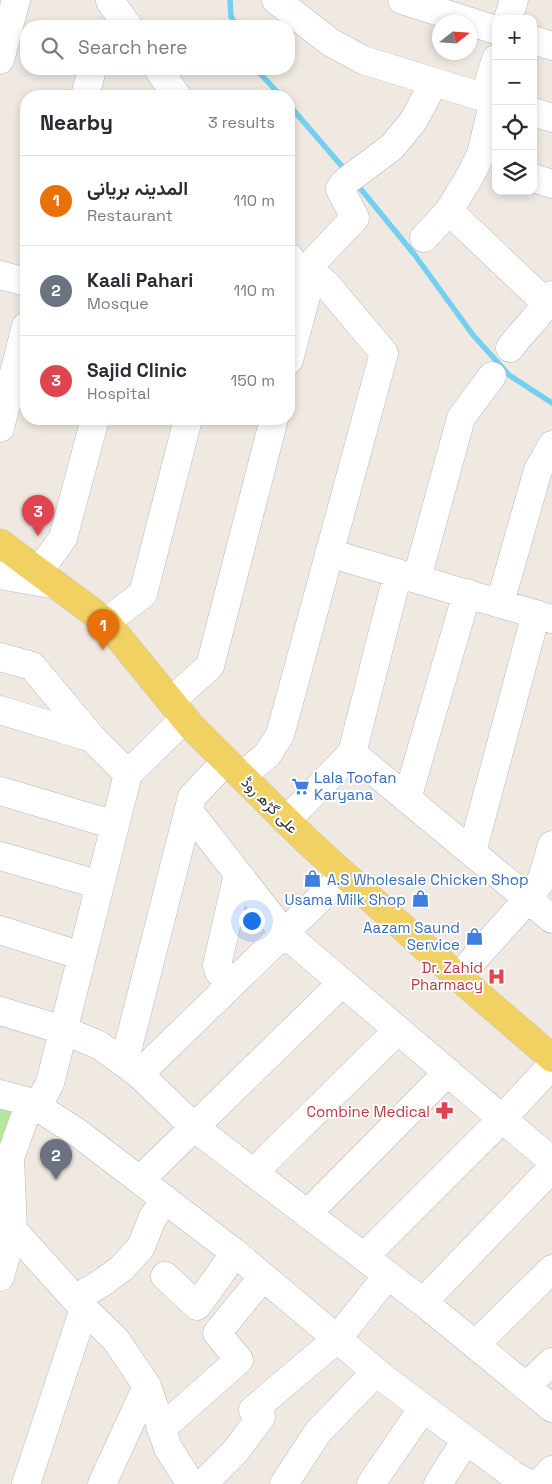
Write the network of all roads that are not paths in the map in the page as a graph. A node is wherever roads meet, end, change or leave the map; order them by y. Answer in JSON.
{"nodes":[{"id":1,"x":16,"y":0,"type":"edge"},
{"id":2,"x":110,"y":0,"type":"edge"},
{"id":3,"x":402,"y":0,"type":"edge"},
{"id":4,"x":514,"y":0,"type":"edge"},
{"id":5,"x":285,"y":3,"type":"edge"},
{"id":6,"x":440,"y":6,"type":"edge"},
{"id":7,"x":509,"y":15,"type":"edge"},
{"id":8,"x":105,"y":20,"type":"edge"},
{"id":9,"x":124,"y":20,"type":"edge"},
{"id":10,"x":492,"y":28,"type":"edge"},
{"id":11,"x":537,"y":41,"type":"edge"},
{"id":12,"x":552,"y":46,"type":"edge"},
{"id":13,"x":0,"y":60,"type":"edge"},
{"id":14,"x":496,"y":60,"type":"edge"},
{"id":15,"x":90,"y":75,"type":"edge"},
{"id":16,"x":162,"y":75,"type":"edge"},
{"id":17,"x":434,"y":82,"type":"junction"},
{"id":18,"x":87,"y":90,"type":"edge"},
{"id":19,"x":172,"y":90,"type":"edge"},
{"id":20,"x":491,"y":99,"type":"edge"},
{"id":21,"x":537,"y":113,"type":"edge"},
{"id":22,"x":552,"y":118,"type":"edge"},
{"id":23,"x":487,"y":162,"type":"edge"},
{"id":24,"x":537,"y":179,"type":"edge"},
{"id":25,"x":552,"y":184,"type":"edge"},
{"id":26,"x":449,"y":211,"type":"junction"},
{"id":27,"x":424,"y":238,"type":"dead end"},
{"id":28,"x":295,"y":265,"type":"edge"},
{"id":29,"x":312,"y":271,"type":"junction"},
{"id":30,"x":0,"y":275,"type":"edge"},
{"id":31,"x":20,"y":280,"type":"edge"},
{"id":32,"x":550,"y":300,"type":"edge"},
{"id":33,"x":295,"y":334,"type":"edge"},
{"id":34,"x":510,"y":348,"type":"dead end"},
{"id":35,"x":20,"y":350,"type":"edge"},
{"id":36,"x":492,"y":376,"type":"dead end"},
{"id":37,"x":93,"y":425,"type":"edge"},
{"id":38,"x":186,"y":425,"type":"edge"},
{"id":39,"x":272,"y":425,"type":"edge"},
{"id":40,"x":0,"y":428,"type":"edge"},
{"id":41,"x":552,"y":445,"type":"edge"},
{"id":42,"x":0,"y":543,"type":"edge"},
{"id":43,"x":330,"y":553,"type":"junction"},
{"id":44,"x":0,"y":575,"type":"edge"},
{"id":45,"x":407,"y":576,"type":"junction"},
{"id":46,"x":47,"y":578,"type":"junction"},
{"id":47,"x":466,"y":593,"type":"junction"},
{"id":48,"x":500,"y":603,"type":"junction"},
{"id":49,"x":544,"y":616,"type":"edge"},
{"id":50,"x":106,"y":622,"type":"junction"},
{"id":51,"x":0,"y":657,"type":"edge"},
{"id":52,"x":0,"y":710,"type":"edge"},
{"id":53,"x":178,"y":710,"type":"junction"},
{"id":54,"x":92,"y":738,"type":"junction"},
{"id":55,"x":352,"y":753,"type":"junction"},
{"id":56,"x":234,"y":769,"type":"junction"},
{"id":57,"x":128,"y":774,"type":"junction"},
{"id":58,"x":0,"y":791,"type":"edge"},
{"id":59,"x":407,"y":799,"type":"junction"},
{"id":60,"x":189,"y":811,"type":"junction"},
{"id":61,"x":286,"y":821,"type":"junction"},
{"id":62,"x":115,"y":825,"type":"junction"},
{"id":63,"x":552,"y":845,"type":"edge"},
{"id":64,"x":472,"y":852,"type":"junction"},
{"id":65,"x":0,"y":856,"type":"edge"},
{"id":66,"x":238,"y":874,"type":"junction"},
{"id":67,"x":344,"y":875,"type":"junction"},
{"id":68,"x":100,"y":885,"type":"junction"},
{"id":69,"x":528,"y":899,"type":"junction"},
{"id":70,"x":552,"y":919,"type":"edge"},
{"id":71,"x":0,"y":930,"type":"edge"},
{"id":72,"x":284,"y":933,"type":"junction"},
{"id":73,"x":82,"y":956,"type":"junction"},
{"id":74,"x":458,"y":978,"type":"junction"},
{"id":75,"x":236,"y":980,"type":"junction"},
{"id":76,"x":342,"y":982,"type":"junction"},
{"id":77,"x":0,"y":1011,"type":"edge"},
{"id":78,"x":63,"y":1030,"type":"junction"},
{"id":79,"x":398,"y":1030,"type":"junction"},
{"id":80,"x":552,"y":1058,"type":"edge"},
{"id":81,"x":552,"y":1065,"type":"edge"},
{"id":82,"x":132,"y":1069,"type":"junction"},
{"id":83,"x":448,"y":1072,"type":"junction"},
{"id":84,"x":0,"y":1094,"type":"edge"},
{"id":85,"x":33,"y":1104,"type":"junction"},
{"id":86,"x":502,"y":1119,"type":"junction"},
{"id":87,"x":195,"y":1128,"type":"junction"},
{"id":88,"x":552,"y":1161,"type":"edge"},
{"id":89,"x":552,"y":1168,"type":"edge"},
{"id":90,"x":253,"y":1173,"type":"junction"},
{"id":91,"x":140,"y":1180,"type":"junction"},
{"id":92,"x":165,"y":1199,"type":"junction"},
{"id":93,"x":307,"y":1214,"type":"junction"},
{"id":94,"x":13,"y":1230,"type":"junction"},
{"id":95,"x":235,"y":1253,"type":"junction"},
{"id":96,"x":364,"y":1257,"type":"junction"},
{"id":97,"x":552,"y":1268,"type":"edge"},
{"id":98,"x":388,"y":1275,"type":"junction"},
{"id":99,"x":165,"y":1276,"type":"dead end"},
{"id":100,"x":0,"y":1277,"type":"edge"},
{"id":101,"x":264,"y":1277,"type":"junction"},
{"id":102,"x":422,"y":1302,"type":"junction"},
{"id":103,"x":79,"y":1304,"type":"junction"},
{"id":104,"x":337,"y":1339,"type":"junction"},
{"id":105,"x":475,"y":1345,"type":"junction"},
{"id":106,"x":552,"y":1362,"type":"edge"},
{"id":107,"x":376,"y":1372,"type":"junction"},
{"id":108,"x":147,"y":1386,"type":"junction"},
{"id":109,"x":526,"y":1386,"type":"junction"},
{"id":110,"x":423,"y":1408,"type":"junction"},
{"id":111,"x":552,"y":1408,"type":"edge"},
{"id":112,"x":161,"y":1429,"type":"junction"},
{"id":113,"x":466,"y":1440,"type":"junction"},
{"id":114,"x":552,"y":1470,"type":"edge"},
{"id":115,"x":528,"y":1483,"type":"edge"},
{"id":116,"x":26,"y":1484,"type":"edge"},
{"id":117,"x":102,"y":1484,"type":"edge"},
{"id":118,"x":191,"y":1484,"type":"edge"},
{"id":119,"x":203,"y":1484,"type":"edge"},
{"id":120,"x":284,"y":1484,"type":"edge"},
{"id":121,"x":372,"y":1484,"type":"edge"},
{"id":122,"x":438,"y":1484,"type":"edge"}],
"edges":[{"from":1,"to":13,"type":"street"},
{"from":2,"to":8,"type":"street"},
{"from":2,"to":9,"type":"street"},
{"from":3,"to":6,"type":"street"},
{"from":4,"to":7,"type":"street"},
{"from":5,"to":17,"type":"street"},
{"from":6,"to":10,"type":"street"},
{"from":11,"to":12,"type":"street"},
{"from":14,"to":20,"type":"street"},
{"from":15,"to":18,"type":"street"},
{"from":16,"to":19,"type":"street"},
{"from":17,"to":20,"type":"street"},
{"from":17,"to":29,"type":"street"},
{"from":20,"to":23,"type":"street"},
{"from":21,"to":22,"type":"street"},
{"from":23,"to":26,"type":"street"},
{"from":24,"to":25,"type":"street"},
{"from":26,"to":27,"type":"street"},
{"from":26,"to":32,"type":"street"},
{"from":28,"to":29,"type":"street"},
{"from":29,"to":33,"type":"street"},
{"from":29,"to":43,"type":"street"},
{"from":30,"to":31,"type":"street"},
{"from":32,"to":34,"type":"street"},
{"from":35,"to":40,"type":"street"},
{"from":36,"to":45,"type":"street"},
{"from":37,"to":46,"type":"street"},
{"from":38,"to":50,"type":"street"},
{"from":39,"to":53,"type":"street"},
{"from":41,"to":48,"type":"street"},
{"from":42,"to":46,"type":"main road","name":"علی گڑھ روڈ"},
{"from":43,"to":45,"type":"street"},
{"from":43,"to":56,"type":"street"},
{"from":44,"to":46,"type":"street"},
{"from":45,"to":47,"type":"street"},
{"from":45,"to":55,"type":"street"},
{"from":46,"to":50,"type":"main road","name":"علی گڑھ روڈ"},
{"from":47,"to":48,"type":"street"},
{"from":47,"to":59,"type":"street"},
{"from":48,"to":49,"type":"street"},
{"from":49,"to":64,"type":"street"},
{"from":50,"to":53,"type":"main road","name":"علی گڑھ روڈ"},
{"from":51,"to":54,"type":"street"},
{"from":52,"to":54,"type":"street"},
{"from":53,"to":56,"type":"main road","name":"علی گڑھ روڈ"},
{"from":53,"to":57,"type":"street"},
{"from":54,"to":57,"type":"street"},
{"from":55,"to":59,"type":"street"},
{"from":55,"to":61,"type":"street"},
{"from":56,"to":60,"type":"street"},
{"from":56,"to":61,"type":"main road","name":"علی گڑھ روڈ"},
{"from":57,"to":62,"type":"street"},
{"from":58,"to":62,"type":"street"},
{"from":59,"to":64,"type":"street"},
{"from":60,"to":66,"type":"street"},
{"from":60,"to":82,"type":"street"},
{"from":61,"to":67,"type":"main road","name":"علی گڑھ روڈ"},
{"from":62,"to":68,"type":"street"},
{"from":63,"to":69,"type":"street"},
{"from":64,"to":69,"type":"street"},
{"from":65,"to":68,"type":"street"},
{"from":66,"to":72,"type":"street"},
{"from":66,"to":75,"type":"street"},
{"from":67,"to":72,"type":"street"},
{"from":67,"to":74,"type":"main road","name":"علی گڑھ روڈ"},
{"from":68,"to":73,"type":"street"},
{"from":69,"to":70,"type":"street"},
{"from":69,"to":74,"type":"street"},
{"from":71,"to":73,"type":"street"},
{"from":72,"to":75,"type":"street"},
{"from":72,"to":76,"type":"street"},
{"from":73,"to":78,"type":"street"},
{"from":74,"to":80,"type":"main road","name":"علی گڑھ روڈ"},
{"from":75,"to":82,"type":"street"},
{"from":76,"to":79,"type":"street"},
{"from":76,"to":87,"type":"street"},
{"from":77,"to":78,"type":"street"},
{"from":78,"to":82,"type":"street"},
{"from":78,"to":85,"type":"street"},
{"from":79,"to":83,"type":"street"},
{"from":79,"to":90,"type":"street"},
{"from":81,"to":86,"type":"street"},
{"from":82,"to":87,"type":"street"},
{"from":83,"to":86,"type":"street"},
{"from":83,"to":93,"type":"street"},
{"from":84,"to":85,"type":"street"},
{"from":85,"to":91,"type":"street"},
{"from":85,"to":94,"type":"street"},
{"from":86,"to":88,"type":"street"},
{"from":86,"to":96,"type":"street"},
{"from":87,"to":90,"type":"street"},
{"from":87,"to":91,"type":"street"},
{"from":89,"to":102,"type":"street"},
{"from":90,"to":93,"type":"street"},
{"from":91,"to":92,"type":"street"},
{"from":92,"to":95,"type":"street"},
{"from":92,"to":103,"type":"street"},
{"from":93,"to":96,"type":"street"},
{"from":94,"to":100,"type":"street"},
{"from":94,"to":103,"type":"street"},
{"from":95,"to":99,"type":"street"},
{"from":95,"to":101,"type":"street"},
{"from":96,"to":98,"type":"street"},
{"from":97,"to":105,"type":"street"},
{"from":98,"to":102,"type":"street"},
{"from":98,"to":104,"type":"street"},
{"from":101,"to":104,"type":"street"},
{"from":101,"to":112,"type":"street"},
{"from":102,"to":105,"type":"street"},
{"from":103,"to":108,"type":"street"},
{"from":103,"to":116,"type":"street"},
{"from":104,"to":107,"type":"street"},
{"from":104,"to":119,"type":"street"},
{"from":105,"to":109,"type":"street"},
{"from":106,"to":109,"type":"street"},
{"from":107,"to":110,"type":"street"},
{"from":107,"to":120,"type":"street"},
{"from":108,"to":112,"type":"street"},
{"from":108,"to":117,"type":"street"},
{"from":109,"to":111,"type":"street"},
{"from":110,"to":113,"type":"street"},
{"from":110,"to":121,"type":"street"},
{"from":112,"to":118,"type":"street"},
{"from":113,"to":115,"type":"street"},
{"from":113,"to":122,"type":"street"},
{"from":114,"to":115,"type":"street"}]}
